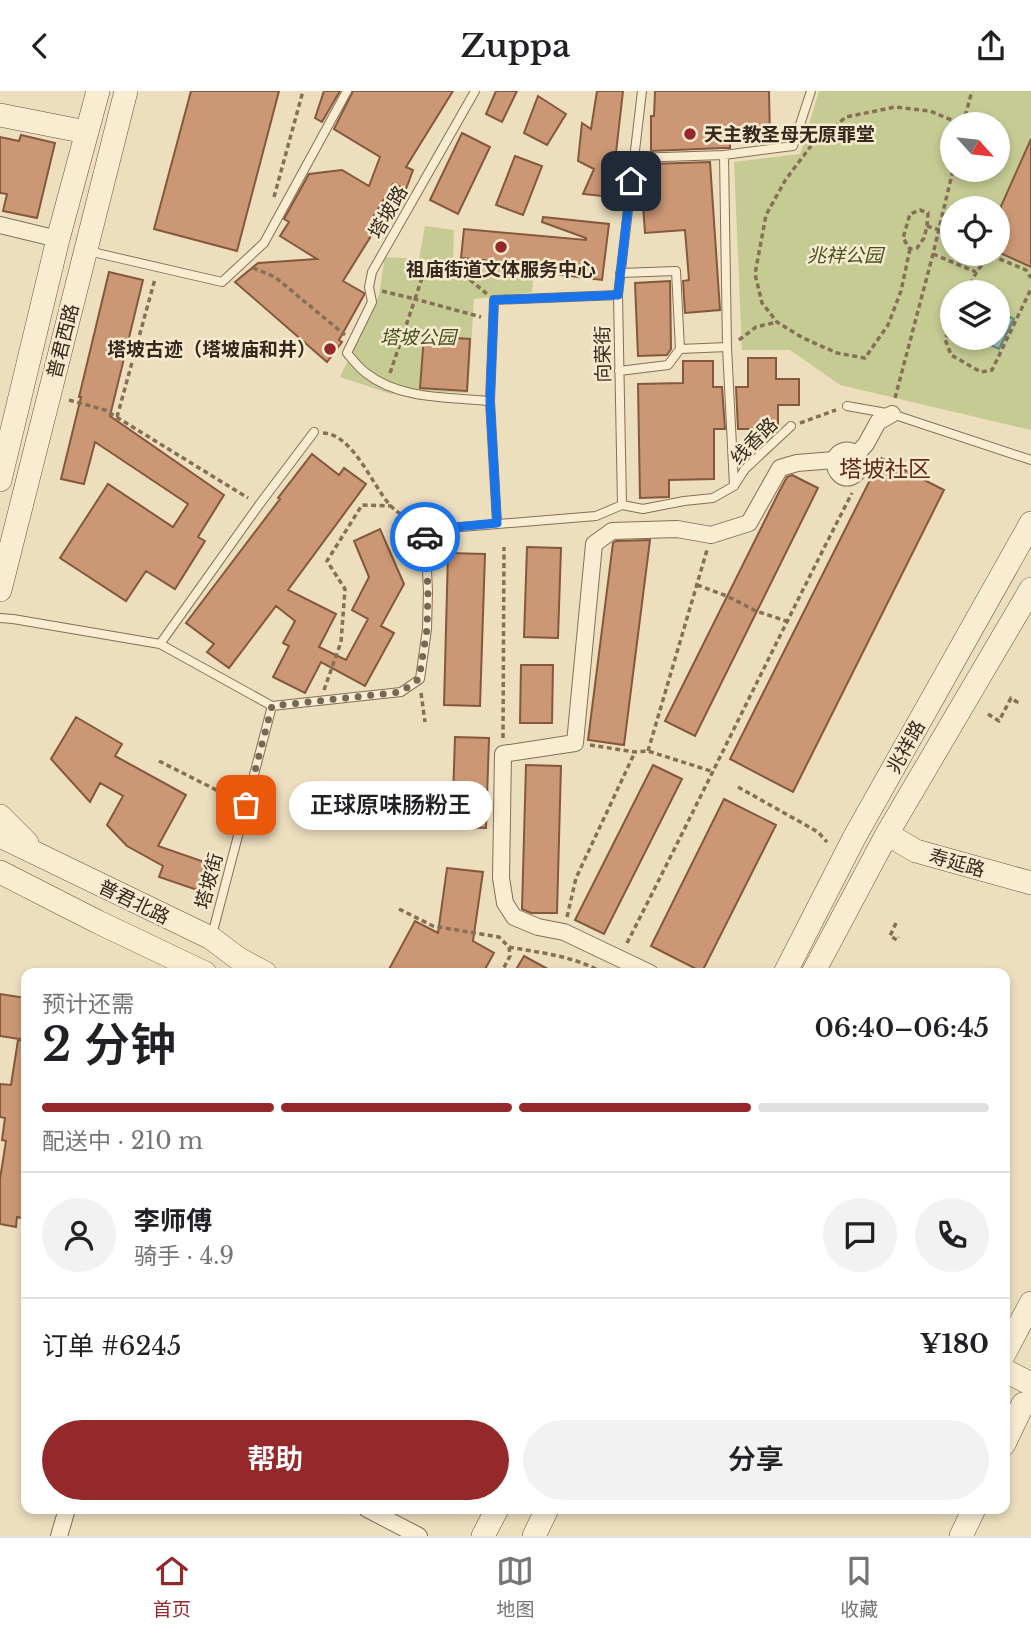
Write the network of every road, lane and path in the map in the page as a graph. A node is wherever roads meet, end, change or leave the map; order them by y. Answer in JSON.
{"nodes":[{"id":1,"x":98,"y":91,"type":"edge"},
{"id":2,"x":126,"y":91,"type":"edge"},
{"id":3,"x":303,"y":91,"type":"edge"},
{"id":4,"x":347,"y":91,"type":"edge"},
{"id":5,"x":475,"y":91,"type":"edge"},
{"id":6,"x":642,"y":91,"type":"edge"},
{"id":7,"x":811,"y":91,"type":"edge"},
{"id":8,"x":972,"y":91,"type":"edge"},
{"id":9,"x":966,"y":112,"type":"edge"},
{"id":10,"x":0,"y":115,"type":"edge"},
{"id":11,"x":940,"y":115,"type":"edge"},
{"id":12,"x":86,"y":132,"type":"junction"},
{"id":13,"x":724,"y":155,"type":"junction"},
{"id":14,"x":634,"y":158,"type":"junction"},
{"id":15,"x":950,"y":182,"type":"edge"},
{"id":16,"x":272,"y":201,"type":"dead end"},
{"id":17,"x":0,"y":225,"type":"edge"},
{"id":18,"x":927,"y":226,"type":"junction"},
{"id":19,"x":939,"y":230,"type":"junction"},
{"id":20,"x":58,"y":239,"type":"junction"},
{"id":21,"x":910,"y":249,"type":"junction"},
{"id":22,"x":85,"y":251,"type":"junction"},
{"id":23,"x":933,"y":254,"type":"junction"},
{"id":24,"x":241,"y":263,"type":"junction"},
{"id":25,"x":159,"y":267,"type":"junction"},
{"id":26,"x":620,"y":272,"type":"junction"},
{"id":27,"x":976,"y":272,"type":"junction"},
{"id":28,"x":1031,"y":278,"type":"edge"},
{"id":29,"x":972,"y":280,"type":"edge"},
{"id":30,"x":369,"y":287,"type":"junction"},
{"id":31,"x":1031,"y":289,"type":"edge"},
{"id":32,"x":618,"y":295,"type":"junction"},
{"id":33,"x":415,"y":299,"type":"junction"},
{"id":34,"x":1029,"y":299,"type":"edge"},
{"id":35,"x":494,"y":300,"type":"junction"},
{"id":36,"x":493,"y":320,"type":"junction"},
{"id":37,"x":777,"y":322,"type":"junction"},
{"id":38,"x":1010,"y":335,"type":"edge"},
{"id":39,"x":354,"y":342,"type":"junction"},
{"id":40,"x":727,"y":347,"type":"junction"},
{"id":41,"x":680,"y":349,"type":"junction"},
{"id":42,"x":949,"y":350,"type":"edge"},
{"id":43,"x":1002,"y":350,"type":"edge"},
{"id":44,"x":619,"y":371,"type":"junction"},
{"id":45,"x":386,"y":385,"type":"junction"},
{"id":46,"x":69,"y":400,"type":"dead end"},
{"id":47,"x":490,"y":401,"type":"junction"},
{"id":48,"x":847,"y":406,"type":"joint"},
{"id":49,"x":892,"y":414,"type":"junction"},
{"id":50,"x":117,"y":417,"type":"junction"},
{"id":51,"x":791,"y":426,"type":"joint"},
{"id":52,"x":314,"y":432,"type":"joint"},
{"id":53,"x":857,"y":454,"type":"junction"},
{"id":54,"x":834,"y":460,"type":"junction"},
{"id":55,"x":1031,"y":460,"type":"edge"},
{"id":56,"x":0,"y":480,"type":"edge"},
{"id":57,"x":734,"y":486,"type":"junction"},
{"id":58,"x":852,"y":493,"type":"dead end"},
{"id":59,"x":259,"y":505,"type":"junction"},
{"id":60,"x":622,"y":505,"type":"junction"},
{"id":61,"x":391,"y":506,"type":"junction"},
{"id":62,"x":497,"y":523,"type":"junction"},
{"id":63,"x":1031,"y":523,"type":"edge"},
{"id":64,"x":425,"y":530,"type":"junction"},
{"id":65,"x":711,"y":535,"type":"junction"},
{"id":66,"x":504,"y":547,"type":"dead end"},
{"id":67,"x":697,"y":585,"type":"junction"},
{"id":68,"x":1031,"y":589,"type":"edge"},
{"id":69,"x":0,"y":590,"type":"edge"},
{"id":70,"x":0,"y":618,"type":"edge"},
{"id":71,"x":786,"y":621,"type":"junction"},
{"id":72,"x":160,"y":644,"type":"junction"},
{"id":73,"x":419,"y":679,"type":"junction"},
{"id":74,"x":321,"y":701,"type":"junction"},
{"id":75,"x":1016,"y":704,"type":"dead end"},
{"id":76,"x":272,"y":706,"type":"junction"},
{"id":77,"x":988,"y":714,"type":"dead end"},
{"id":78,"x":425,"y":722,"type":"dead end"},
{"id":79,"x":503,"y":737,"type":"dead end"},
{"id":80,"x":575,"y":743,"type":"junction"},
{"id":81,"x":648,"y":751,"type":"junction"},
{"id":82,"x":635,"y":752,"type":"junction"},
{"id":83,"x":159,"y":761,"type":"dead end"},
{"id":84,"x":714,"y":772,"type":"junction"},
{"id":85,"x":738,"y":787,"type":"dead end"},
{"id":86,"x":246,"y":805,"type":"junction"},
{"id":87,"x":0,"y":816,"type":"edge"},
{"id":88,"x":887,"y":834,"type":"junction"},
{"id":89,"x":0,"y":836,"type":"edge"},
{"id":90,"x":827,"y":842,"type":"dead end"},
{"id":91,"x":41,"y":857,"type":"junction"},
{"id":92,"x":6,"y":879,"type":"edge"},
{"id":93,"x":1031,"y":883,"type":"edge"},
{"id":94,"x":399,"y":909,"type":"dead end"},
{"id":95,"x":896,"y":923,"type":"dead end"},
{"id":96,"x":564,"y":932,"type":"junction"},
{"id":97,"x":899,"y":937,"type":"dead end"},
{"id":98,"x":211,"y":939,"type":"junction"},
{"id":99,"x":509,"y":947,"type":"junction"},
{"id":100,"x":620,"y":958,"type":"junction"},
{"id":101,"x":194,"y":968,"type":"edge"},
{"id":102,"x":256,"y":968,"type":"edge"},
{"id":103,"x":503,"y":968,"type":"edge"},
{"id":104,"x":594,"y":968,"type":"edge"},
{"id":105,"x":640,"y":968,"type":"edge"},
{"id":106,"x":788,"y":968,"type":"edge"},
{"id":107,"x":816,"y":968,"type":"edge"},
{"id":108,"x":1031,"y":1303,"type":"edge"},
{"id":109,"x":1010,"y":1343,"type":"edge"},
{"id":110,"x":1010,"y":1379,"type":"edge"},
{"id":111,"x":1022,"y":1398,"type":"edge"},
{"id":112,"x":1010,"y":1429,"type":"edge"},
{"id":113,"x":66,"y":1514,"type":"edge"},
{"id":114,"x":377,"y":1514,"type":"edge"},
{"id":115,"x":494,"y":1514,"type":"edge"},
{"id":116,"x":545,"y":1514,"type":"edge"},
{"id":117,"x":972,"y":1514,"type":"edge"},
{"id":118,"x":59,"y":1536,"type":"edge"},
{"id":119,"x":419,"y":1536,"type":"edge"},
{"id":120,"x":483,"y":1536,"type":"edge"},
{"id":121,"x":534,"y":1536,"type":"edge"},
{"id":122,"x":961,"y":1536,"type":"edge"}],
"edges":[{"from":1,"to":12,"type":"main road","name":"普君西路"},
{"from":2,"to":22,"type":"main road","name":"普君西路"},
{"from":3,"to":16,"type":"path"},
{"from":4,"to":24,"type":"lane"},
{"from":5,"to":30,"type":"lane","name":"塔坡路"},
{"from":6,"to":14,"type":"lane","name":"向荣街"},
{"from":7,"to":13,"type":"lane"},
{"from":8,"to":9,"type":"path"},
{"from":10,"to":12,"type":"main road"},
{"from":11,"to":37,"type":"path"},
{"from":12,"to":20,"type":"main road","name":"普君西路"},
{"from":13,"to":14,"type":"lane"},
{"from":13,"to":40,"type":"lane"},
{"from":14,"to":26,"type":"lane","name":"向荣街"},
{"from":15,"to":19,"type":"path"},
{"from":17,"to":20,"type":"street"},
{"from":18,"to":19,"type":"path"},
{"from":18,"to":21,"type":"path"},
{"from":18,"to":21,"type":"path"},
{"from":19,"to":23,"type":"path"},
{"from":20,"to":56,"type":"main road","name":"普君西路"},
{"from":21,"to":37,"type":"path"},
{"from":22,"to":25,"type":"lane"},
{"from":22,"to":69,"type":"main road","name":"普君西路"},
{"from":23,"to":27,"type":"path"},
{"from":23,"to":49,"type":"path"},
{"from":24,"to":25,"type":"lane"},
{"from":24,"to":39,"type":"path"},
{"from":25,"to":50,"type":"path"},
{"from":26,"to":32,"type":"lane","name":"向荣街"},
{"from":26,"to":41,"type":"lane"},
{"from":27,"to":28,"type":"path"},
{"from":27,"to":29,"type":"path"},
{"from":30,"to":33,"type":"path"},
{"from":30,"to":39,"type":"lane","name":"塔坡路"},
{"from":31,"to":34,"type":"path"},
{"from":32,"to":35,"type":"lane"},
{"from":32,"to":44,"type":"lane","name":"向荣街"},
{"from":33,"to":35,"type":"path"},
{"from":33,"to":36,"type":"path"},
{"from":33,"to":45,"type":"path"},
{"from":34,"to":38,"type":"path"},
{"from":35,"to":36,"type":"lane"},
{"from":36,"to":47,"type":"lane"},
{"from":37,"to":40,"type":"path"},
{"from":39,"to":45,"type":"lane","name":"塔坡路"},
{"from":40,"to":41,"type":"lane"},
{"from":40,"to":57,"type":"lane"},
{"from":41,"to":44,"type":"lane"},
{"from":42,"to":43,"type":"path"},
{"from":44,"to":60,"type":"lane","name":"向荣街"},
{"from":45,"to":47,"type":"lane"},
{"from":46,"to":50,"type":"path"},
{"from":47,"to":62,"type":"lane"},
{"from":48,"to":49,"type":"lane"},
{"from":48,"to":51,"type":"path","name":"线香路"},
{"from":49,"to":53,"type":"street"},
{"from":49,"to":55,"type":"lane"},
{"from":50,"to":59,"type":"path"},
{"from":51,"to":57,"type":"lane","name":"线香路"},
{"from":52,"to":59,"type":"lane"},
{"from":52,"to":61,"type":"path"},
{"from":53,"to":54,"type":"street"},
{"from":53,"to":54,"type":"street"},
{"from":54,"to":65,"type":"street"},
{"from":57,"to":60,"type":"lane","name":"线香路"},
{"from":58,"to":71,"type":"path"},
{"from":59,"to":72,"type":"lane"},
{"from":60,"to":62,"type":"lane"},
{"from":61,"to":64,"type":"path"},
{"from":61,"to":74,"type":"path"},
{"from":62,"to":64,"type":"lane"},
{"from":63,"to":106,"type":"main road","name":"兆祥路"},
{"from":64,"to":73,"type":"lane"},
{"from":65,"to":67,"type":"path"},
{"from":65,"to":80,"type":"street"},
{"from":66,"to":79,"type":"path"},
{"from":67,"to":71,"type":"path"},
{"from":67,"to":81,"type":"path"},
{"from":68,"to":88,"type":"main road","name":"兆祥路"},
{"from":70,"to":72,"type":"lane"},
{"from":71,"to":84,"type":"path"},
{"from":72,"to":76,"type":"lane"},
{"from":73,"to":74,"type":"lane"},
{"from":73,"to":78,"type":"path"},
{"from":74,"to":76,"type":"lane"},
{"from":75,"to":77,"type":"path"},
{"from":76,"to":86,"type":"lane","name":"塔坡街"},
{"from":80,"to":82,"type":"path"},
{"from":80,"to":96,"type":"street"},
{"from":81,"to":82,"type":"path"},
{"from":81,"to":84,"type":"path"},
{"from":82,"to":96,"type":"path"},
{"from":83,"to":86,"type":"path"},
{"from":84,"to":100,"type":"path"},
{"from":85,"to":90,"type":"path"},
{"from":86,"to":98,"type":"lane","name":"塔坡街"},
{"from":87,"to":91,"type":"main road"},
{"from":88,"to":93,"type":"main road","name":"寿延路"},
{"from":88,"to":107,"type":"main road","name":"兆祥路"},
{"from":89,"to":91,"type":"main road","name":"普君北路"},
{"from":91,"to":98,"type":"main road","name":"普君北路"},
{"from":92,"to":101,"type":"main road","name":"普君北路"},
{"from":94,"to":99,"type":"path"},
{"from":95,"to":97,"type":"path"},
{"from":96,"to":100,"type":"street"},
{"from":98,"to":102,"type":"main road","name":"普君北路"},
{"from":99,"to":103,"type":"path"},
{"from":99,"to":104,"type":"path"},
{"from":100,"to":105,"type":"street"},
{"from":108,"to":109,"type":"main road"},
{"from":110,"to":111,"type":"main road"},
{"from":111,"to":112,"type":"main road"},
{"from":113,"to":118,"type":"street"},
{"from":114,"to":119,"type":"street"},
{"from":115,"to":120,"type":"main road"},
{"from":116,"to":121,"type":"main road"},
{"from":117,"to":122,"type":"main road"}]}
